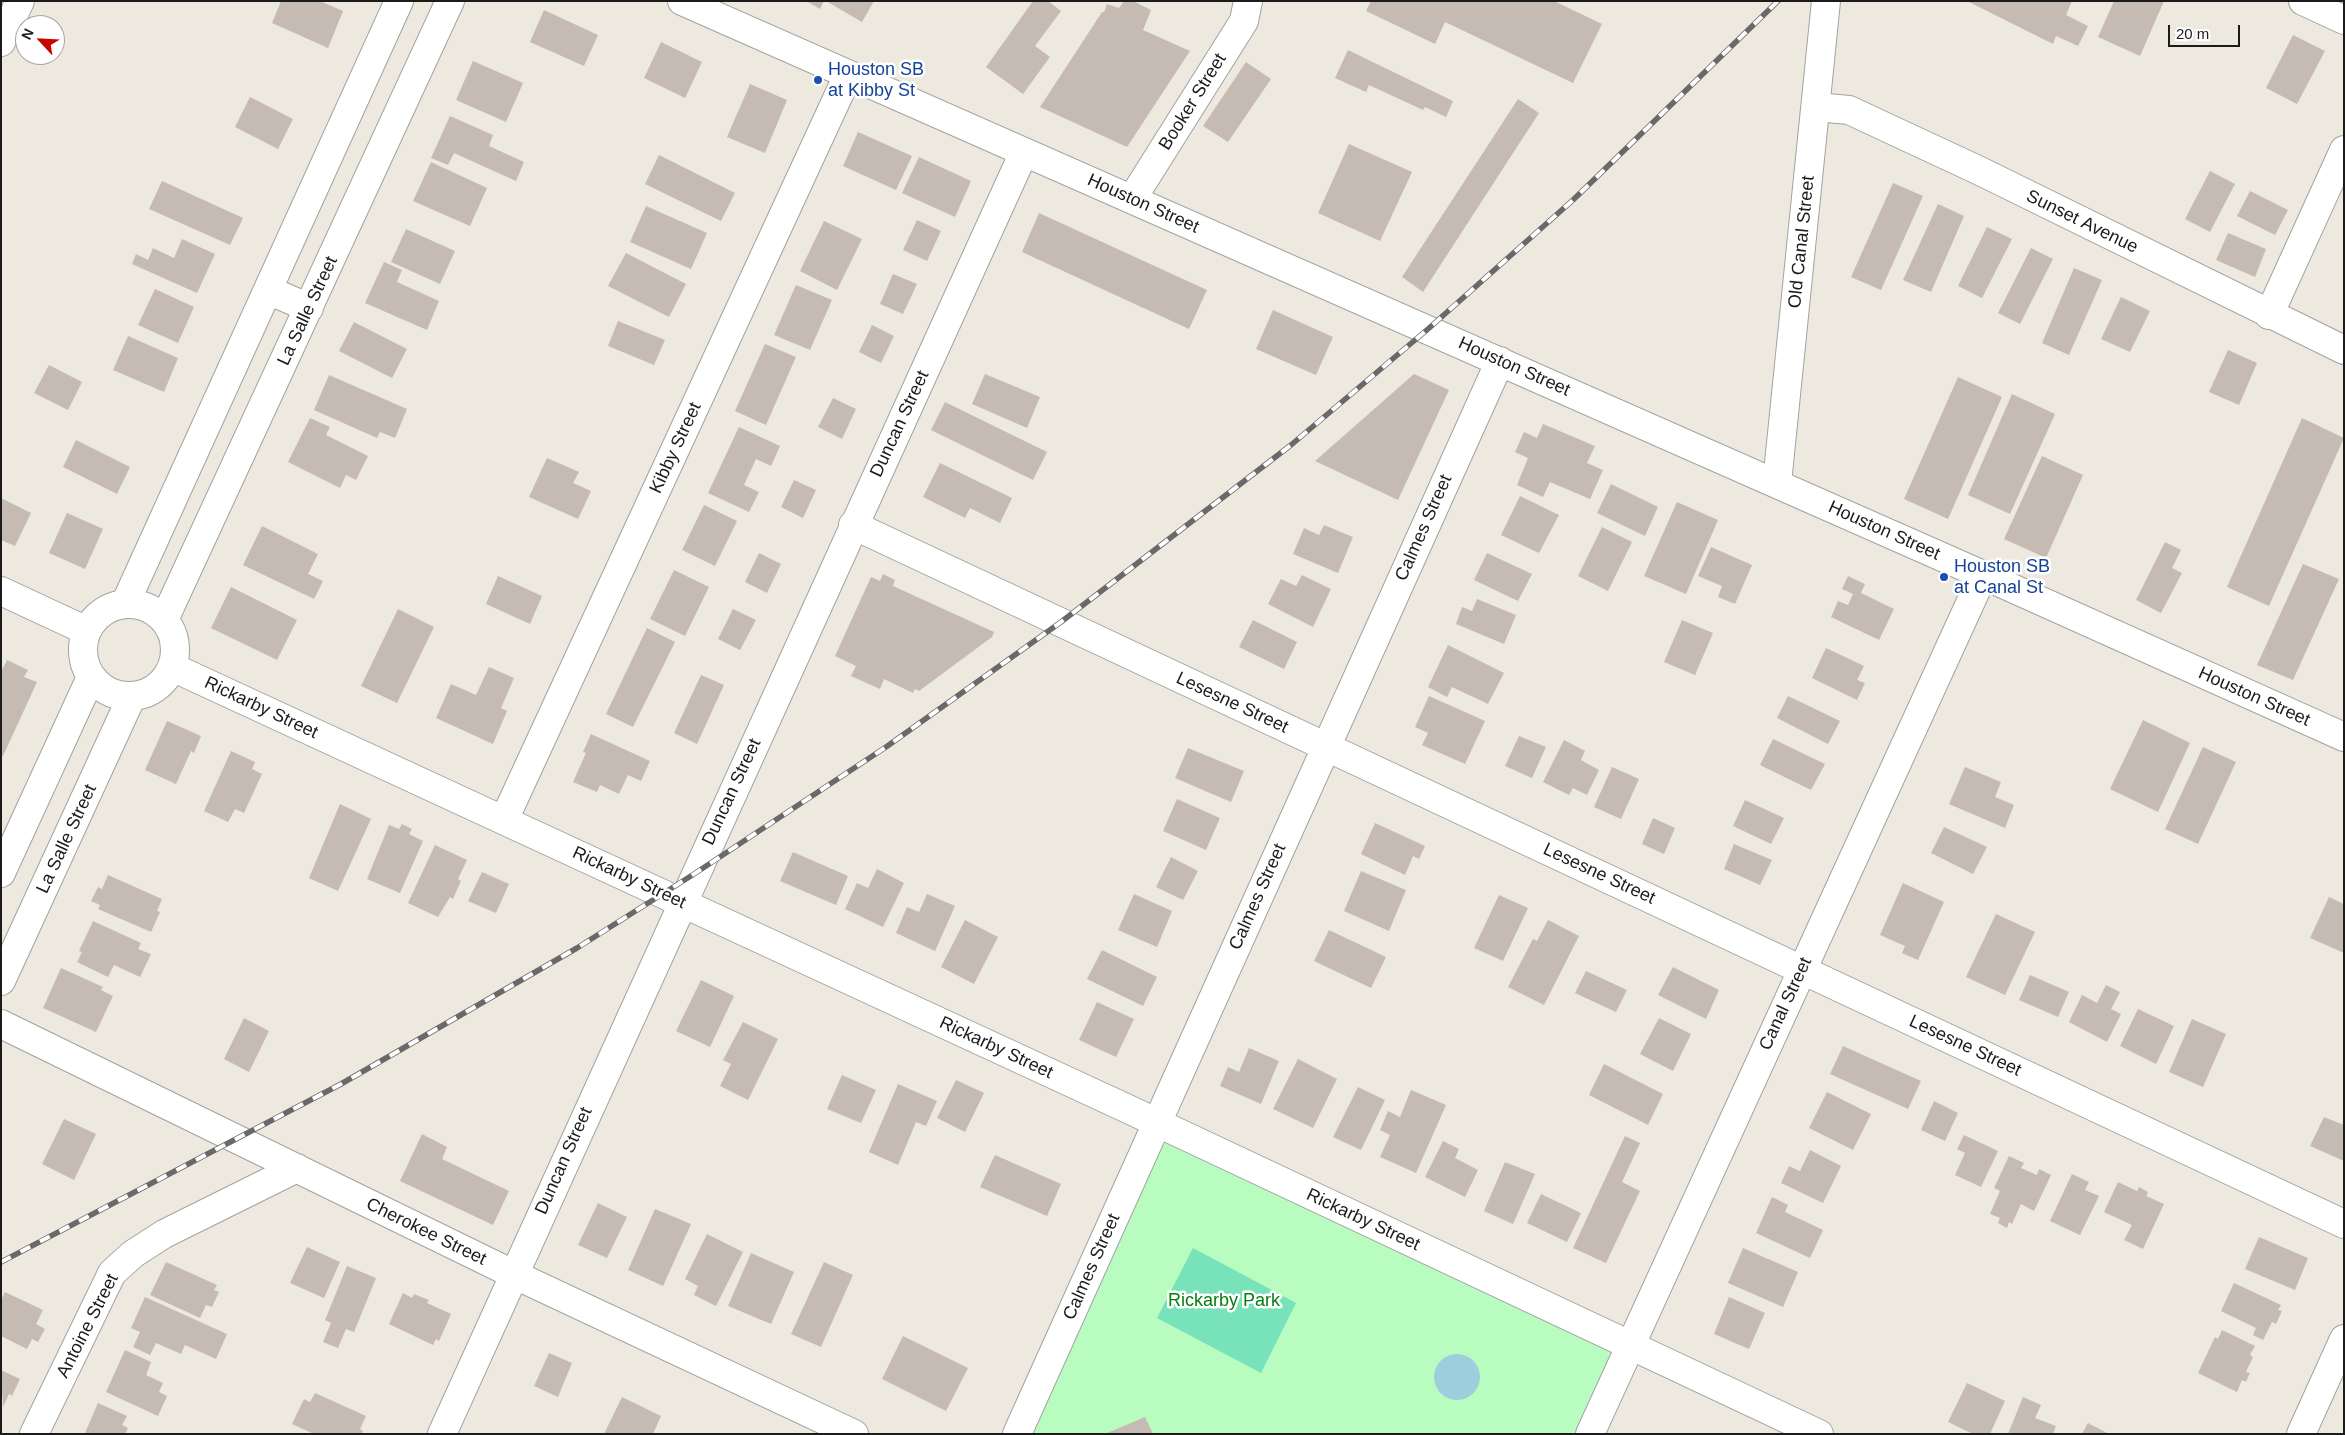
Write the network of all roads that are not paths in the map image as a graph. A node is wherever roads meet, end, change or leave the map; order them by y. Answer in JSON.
{"nodes":[{"id":1,"x":20,"y":1,"type":"edge"},
{"id":2,"x":400,"y":1,"type":"edge"},
{"id":3,"x":450,"y":1,"type":"edge"},
{"id":4,"x":682,"y":1,"type":"edge"},
{"id":5,"x":1248,"y":1,"type":"edge"},
{"id":6,"x":1826,"y":1,"type":"edge"},
{"id":7,"x":2303,"y":1,"type":"edge"},
{"id":8,"x":2344,"y":20,"type":"edge"},
{"id":9,"x":1,"y":42,"type":"edge"},
{"id":10,"x":848,"y":75,"type":"junction"},
{"id":11,"x":1816,"y":107,"type":"junction"},
{"id":12,"x":2344,"y":150,"type":"edge"},
{"id":13,"x":1024,"y":152,"type":"junction"},
{"id":14,"x":1132,"y":199,"type":"junction"},
{"id":15,"x":268,"y":290,"type":"junction"},
{"id":16,"x":309,"y":308,"type":"junction"},
{"id":17,"x":2269,"y":315,"type":"junction"},
{"id":18,"x":2344,"y":350,"type":"edge"},
{"id":19,"x":1500,"y":361,"type":"junction"},
{"id":20,"x":1777,"y":484,"type":"junction"},
{"id":21,"x":854,"y":525,"type":"junction"},
{"id":22,"x":1983,"y":574,"type":"junction"},
{"id":23,"x":1,"y":591,"type":"edge"},
{"id":24,"x":126,"y":604,"type":"junction"},
{"id":25,"x":164,"y":620,"type":"junction"},
{"id":26,"x":87,"y":630,"type":"junction"},
{"id":27,"x":172,"y":667,"type":"junction"},
{"id":28,"x":91,"y":677,"type":"junction"},
{"id":29,"x":132,"y":696,"type":"junction"},
{"id":30,"x":2344,"y":737,"type":"edge"},
{"id":31,"x":1326,"y":747,"type":"junction"},
{"id":32,"x":504,"y":820,"type":"junction"},
{"id":33,"x":1,"y":873,"type":"edge"},
{"id":34,"x":682,"y":902,"type":"junction"},
{"id":35,"x":1802,"y":969,"type":"junction"},
{"id":36,"x":1,"y":981,"type":"edge"},
{"id":37,"x":1,"y":1024,"type":"edge"},
{"id":38,"x":1157,"y":1123,"type":"junction"},
{"id":39,"x":297,"y":1168,"type":"junction"},
{"id":40,"x":2344,"y":1224,"type":"edge"},
{"id":41,"x":513,"y":1274,"type":"junction"},
{"id":42,"x":2344,"y":1339,"type":"edge"},
{"id":43,"x":1630,"y":1345,"type":"junction"},
{"id":44,"x":34,"y":1434,"type":"edge"},
{"id":45,"x":442,"y":1434,"type":"edge"},
{"id":46,"x":854,"y":1434,"type":"edge"},
{"id":47,"x":1017,"y":1434,"type":"edge"},
{"id":48,"x":1590,"y":1434,"type":"edge"},
{"id":49,"x":1819,"y":1434,"type":"edge"},
{"id":50,"x":2301,"y":1434,"type":"edge"}],
"edges":[{"from":1,"to":9,"type":"street"},
{"from":2,"to":15,"type":"street"},
{"from":3,"to":16,"type":"street","name":"La Salle Street"},
{"from":4,"to":10,"type":"street","name":"Houston Street"},
{"from":5,"to":14,"type":"street","name":"Booker Street"},
{"from":6,"to":11,"type":"street","name":"Old Canal Street"},
{"from":7,"to":8,"type":"street"},
{"from":10,"to":13,"type":"street","name":"Houston Street"},
{"from":10,"to":32,"type":"street","name":"Kibby Street"},
{"from":11,"to":17,"type":"street","name":"Sunset Avenue"},
{"from":11,"to":20,"type":"street","name":"Old Canal Street"},
{"from":12,"to":17,"type":"street"},
{"from":13,"to":14,"type":"street","name":"Houston Street"},
{"from":13,"to":21,"type":"street","name":"Duncan Street"},
{"from":14,"to":19,"type":"street","name":"Houston Street"},
{"from":15,"to":16,"type":"street"},
{"from":15,"to":24,"type":"street"},
{"from":16,"to":25,"type":"street","name":"La Salle Street"},
{"from":17,"to":18,"type":"street","name":"Sunset Avenue"},
{"from":19,"to":20,"type":"street","name":"Houston Street"},
{"from":19,"to":31,"type":"street","name":"Calmes Street"},
{"from":20,"to":22,"type":"street","name":"Houston Street"},
{"from":21,"to":31,"type":"street","name":"Lesesne Street"},
{"from":21,"to":34,"type":"street","name":"Duncan Street"},
{"from":22,"to":30,"type":"street","name":"Houston Street"},
{"from":22,"to":35,"type":"street","name":"Canal Street"},
{"from":23,"to":26,"type":"street"},
{"from":24,"to":25,"type":"street"},
{"from":24,"to":26,"type":"street"},
{"from":25,"to":27,"type":"street"},
{"from":26,"to":28,"type":"street"},
{"from":27,"to":29,"type":"street"},
{"from":27,"to":32,"type":"street","name":"Rickarby Street"},
{"from":28,"to":29,"type":"street"},
{"from":28,"to":33,"type":"street"},
{"from":29,"to":36,"type":"street","name":"La Salle Street"},
{"from":31,"to":35,"type":"street","name":"Lesesne Street"},
{"from":31,"to":38,"type":"street","name":"Calmes Street"},
{"from":32,"to":34,"type":"street","name":"Rickarby Street"},
{"from":34,"to":38,"type":"street","name":"Rickarby Street"},
{"from":34,"to":41,"type":"street","name":"Duncan Street"},
{"from":35,"to":40,"type":"street","name":"Lesesne Street"},
{"from":35,"to":43,"type":"street","name":"Canal Street"},
{"from":37,"to":39,"type":"street","name":"Cherokee Street"},
{"from":38,"to":43,"type":"street","name":"Rickarby Street"},
{"from":38,"to":47,"type":"street","name":"Calmes Street"},
{"from":39,"to":41,"type":"street","name":"Cherokee Street"},
{"from":39,"to":44,"type":"street","name":"Antoine Street"},
{"from":41,"to":45,"type":"street","name":"Duncan Street"},
{"from":41,"to":46,"type":"street","name":"Cherokee Street"},
{"from":42,"to":50,"type":"street"},
{"from":43,"to":48,"type":"street","name":"Canal Street"},
{"from":43,"to":49,"type":"street","name":"Rickarby Street"}]}
